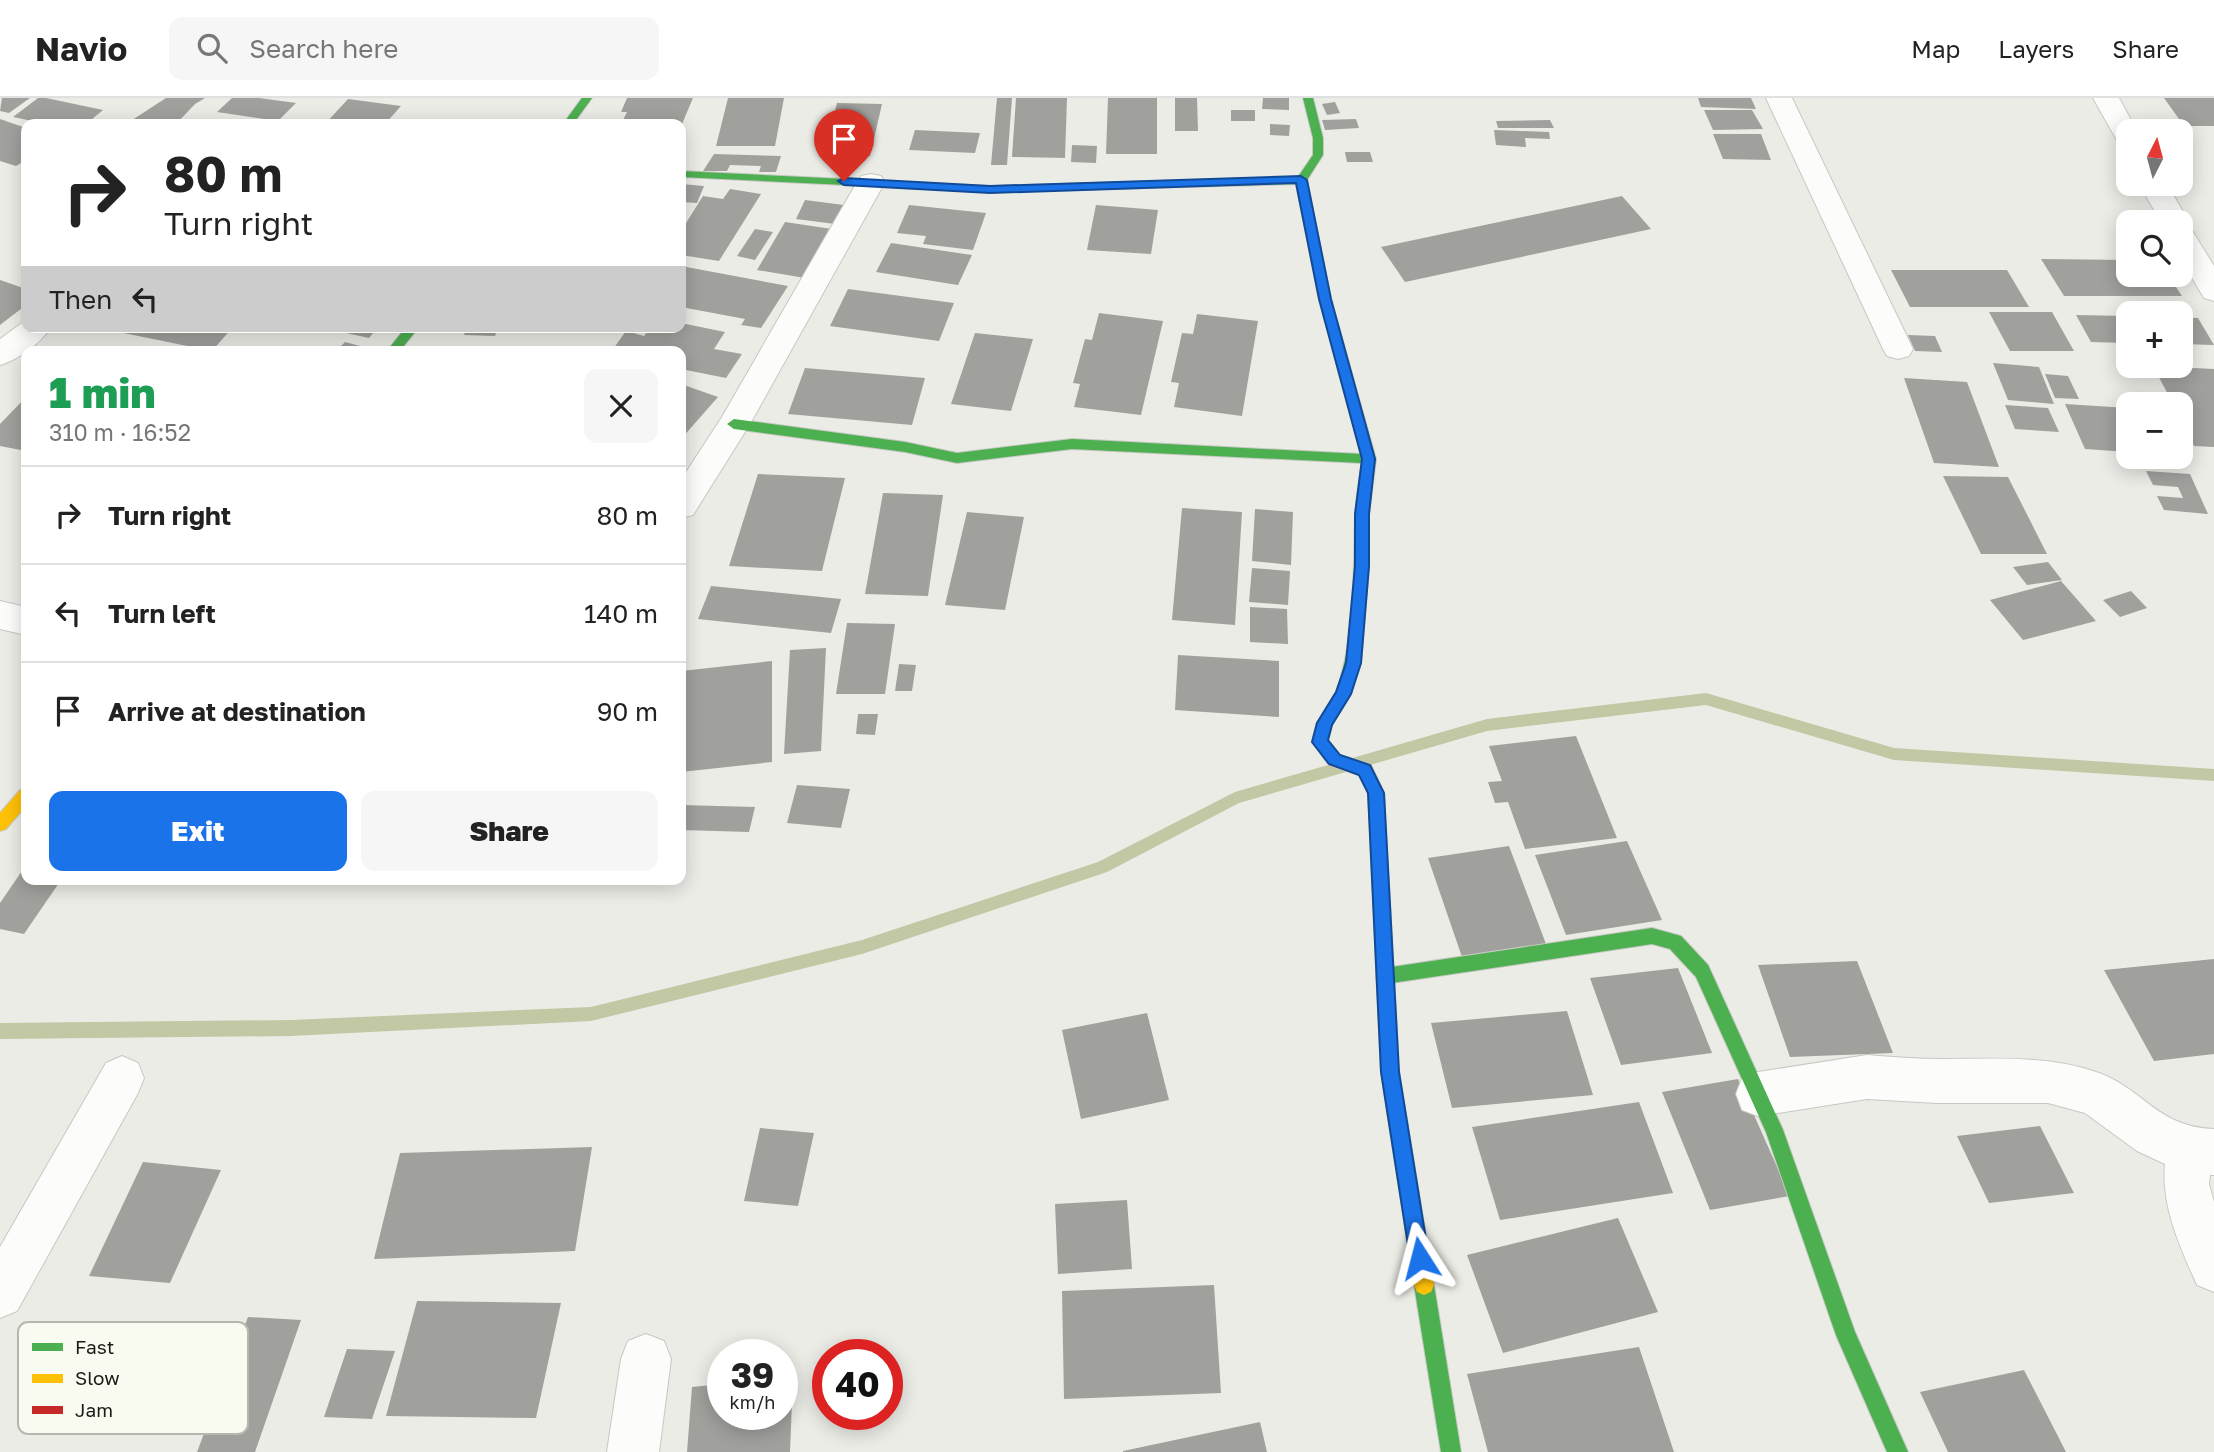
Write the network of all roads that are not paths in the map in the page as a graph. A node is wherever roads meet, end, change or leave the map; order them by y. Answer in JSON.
{"nodes":[{"id":1,"x":587,"y":98,"type":"edge"},
{"id":2,"x":1308,"y":98,"type":"edge"},
{"id":3,"x":1779,"y":98,"type":"edge"},
{"id":4,"x":2106,"y":98,"type":"edge"},
{"id":5,"x":572,"y":119,"type":"edge"},
{"id":6,"x":2118,"y":119,"type":"edge"},
{"id":7,"x":686,"y":174,"type":"edge"},
{"id":8,"x":1301,"y":180,"type":"junction"},
{"id":9,"x":871,"y":182,"type":"junction"},
{"id":10,"x":2193,"y":255,"type":"edge"},
{"id":11,"x":2214,"y":291,"type":"edge"},
{"id":12,"x":28,"y":333,"type":"edge"},
{"id":13,"x":1898,"y":349,"type":"dead end"},
{"id":14,"x":0,"y":355,"type":"edge"},
{"id":15,"x":734,"y":424,"type":"junction"},
{"id":16,"x":1368,"y":459,"type":"junction"},
{"id":17,"x":686,"y":498,"type":"edge"},
{"id":18,"x":0,"y":615,"type":"edge"},
{"id":19,"x":21,"y":620,"type":"edge"},
{"id":20,"x":21,"y":800,"type":"edge"},
{"id":21,"x":0,"y":824,"type":"edge"},
{"id":22,"x":1385,"y":976,"type":"junction"},
{"id":23,"x":122,"y":1077,"type":"dead end"},
{"id":24,"x":1758,"y":1094,"type":"junction"},
{"id":25,"x":2202,"y":1151,"type":"edge"},
{"id":26,"x":2214,"y":1268,"type":"edge"},
{"id":27,"x":0,"y":1294,"type":"edge"},
{"id":28,"x":646,"y":1359,"type":"dead end"},
{"id":29,"x":633,"y":1452,"type":"edge"},
{"id":30,"x":1451,"y":1452,"type":"edge"},
{"id":31,"x":1898,"y":1452,"type":"edge"}],
"edges":[{"from":1,"to":5,"type":"street"},
{"from":2,"to":8,"type":"street"},
{"from":3,"to":13,"type":"street"},
{"from":4,"to":6,"type":"street"},
{"from":7,"to":9,"type":"street"},
{"from":8,"to":9,"type":"street"},
{"from":8,"to":16,"type":"street"},
{"from":9,"to":15,"type":"street"},
{"from":10,"to":11,"type":"street"},
{"from":12,"to":14,"type":"street"},
{"from":15,"to":16,"type":"street"},
{"from":15,"to":17,"type":"street"},
{"from":16,"to":22,"type":"street"},
{"from":18,"to":19,"type":"street"},
{"from":20,"to":21,"type":"street"},
{"from":22,"to":24,"type":"street"},
{"from":22,"to":30,"type":"street"},
{"from":23,"to":27,"type":"street"},
{"from":24,"to":25,"type":"street"},
{"from":24,"to":31,"type":"street"},
{"from":25,"to":26,"type":"street"},
{"from":28,"to":29,"type":"street"}]}
